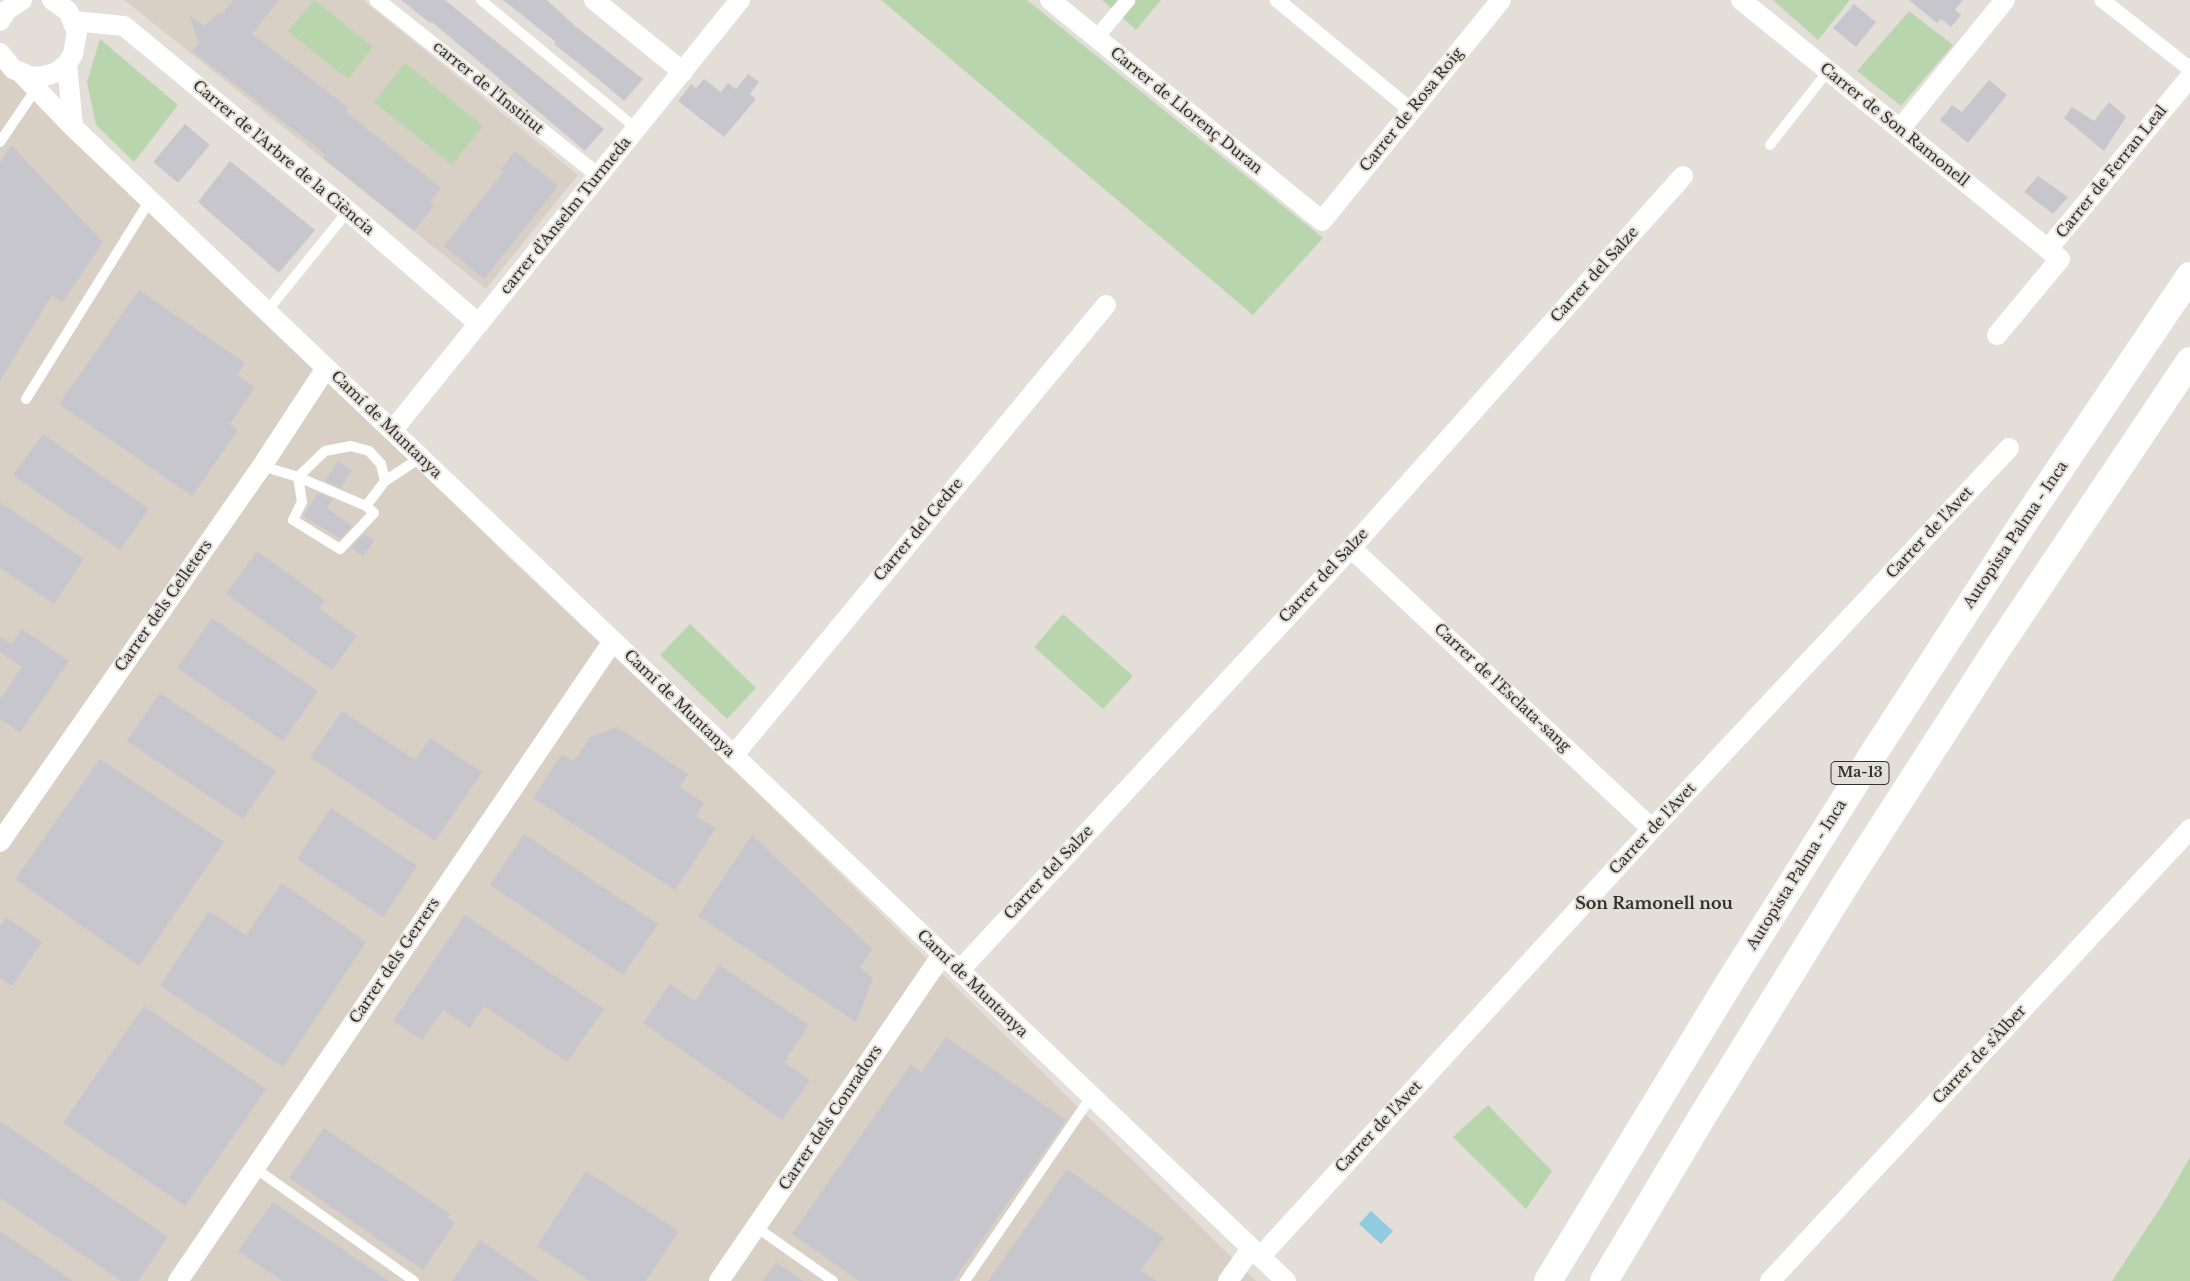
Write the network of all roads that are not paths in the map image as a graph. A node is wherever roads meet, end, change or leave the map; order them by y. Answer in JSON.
{"nodes":[{"id":1,"x":52,"y":0,"type":"edge"},
{"id":2,"x":377,"y":0,"type":"edge"},
{"id":3,"x":481,"y":0,"type":"edge"},
{"id":4,"x":594,"y":0,"type":"edge"},
{"id":5,"x":740,"y":0,"type":"edge"},
{"id":6,"x":1050,"y":0,"type":"edge"},
{"id":7,"x":1128,"y":0,"type":"edge"},
{"id":8,"x":1277,"y":0,"type":"edge"},
{"id":9,"x":1501,"y":0,"type":"edge"},
{"id":10,"x":2005,"y":0,"type":"edge"},
{"id":11,"x":2102,"y":0,"type":"edge"},
{"id":12,"x":1746,"y":1,"type":"edge"},
{"id":13,"x":74,"y":21,"type":"junction"},
{"id":14,"x":1097,"y":38,"type":"junction"},
{"id":15,"x":0,"y":54,"type":"edge"},
{"id":16,"x":67,"y":64,"type":"junction"},
{"id":17,"x":2190,"y":69,"type":"edge"},
{"id":18,"x":1828,"y":71,"type":"junction"},
{"id":19,"x":682,"y":72,"type":"junction"},
{"id":20,"x":22,"y":74,"type":"junction"},
{"id":21,"x":2190,"y":77,"type":"edge"},
{"id":22,"x":36,"y":89,"type":"junction"},
{"id":23,"x":1412,"y":111,"type":"junction"},
{"id":24,"x":73,"y":127,"type":"junction"},
{"id":25,"x":636,"y":129,"type":"junction"},
{"id":26,"x":1900,"y":130,"type":"junction"},
{"id":27,"x":0,"y":142,"type":"edge"},
{"id":28,"x":1770,"y":145,"type":"dead end"},
{"id":29,"x":598,"y":176,"type":"junction"},
{"id":30,"x":1683,"y":176,"type":"dead end"},
{"id":31,"x":150,"y":200,"type":"junction"},
{"id":32,"x":348,"y":211,"type":"junction"},
{"id":33,"x":1322,"y":221,"type":"joint"},
{"id":34,"x":2048,"y":249,"type":"junction"},
{"id":35,"x":2190,"y":276,"type":"edge"},
{"id":36,"x":1106,"y":305,"type":"dead end"},
{"id":37,"x":266,"y":312,"type":"junction"},
{"id":38,"x":479,"y":324,"type":"junction"},
{"id":39,"x":1997,"y":335,"type":"dead end"},
{"id":40,"x":2190,"y":362,"type":"edge"},
{"id":41,"x":326,"y":368,"type":"junction"},
{"id":42,"x":26,"y":399,"type":"dead end"},
{"id":43,"x":392,"y":431,"type":"junction"},
{"id":44,"x":2009,"y":448,"type":"dead end"},
{"id":45,"x":420,"y":458,"type":"junction"},
{"id":46,"x":262,"y":466,"type":"junction"},
{"id":47,"x":298,"y":477,"type":"junction"},
{"id":48,"x":385,"y":481,"type":"junction"},
{"id":49,"x":366,"y":506,"type":"junction"},
{"id":50,"x":1351,"y":548,"type":"junction"},
{"id":51,"x":613,"y":641,"type":"junction"},
{"id":52,"x":733,"y":756,"type":"junction"},
{"id":53,"x":2190,"y":828,"type":"edge"},
{"id":54,"x":1652,"y":829,"type":"junction"},
{"id":55,"x":0,"y":842,"type":"edge"},
{"id":56,"x":942,"y":955,"type":"junction"},
{"id":57,"x":959,"y":971,"type":"junction"},
{"id":58,"x":1091,"y":1096,"type":"junction"},
{"id":59,"x":255,"y":1168,"type":"junction"},
{"id":60,"x":756,"y":1228,"type":"junction"},
{"id":61,"x":1256,"y":1253,"type":"junction"},
{"id":62,"x":178,"y":1281,"type":"edge"},
{"id":63,"x":414,"y":1281,"type":"edge"},
{"id":64,"x":719,"y":1281,"type":"edge"},
{"id":65,"x":833,"y":1281,"type":"edge"},
{"id":66,"x":965,"y":1281,"type":"edge"},
{"id":67,"x":1228,"y":1281,"type":"edge"},
{"id":68,"x":1286,"y":1281,"type":"edge"},
{"id":69,"x":1548,"y":1281,"type":"edge"},
{"id":70,"x":1604,"y":1281,"type":"edge"},
{"id":71,"x":1770,"y":1281,"type":"edge"}],
"edges":[{"from":1,"to":13,"type":"street"},
{"from":2,"to":29,"type":"street","name":"carrer de l'Institut"},
{"from":3,"to":25,"type":"lane"},
{"from":4,"to":19,"type":"street"},
{"from":5,"to":19,"type":"street","name":"carrer d'Anselm Turmeda"},
{"from":6,"to":14,"type":"street","name":"Carrer de Llorenç Duran"},
{"from":7,"to":14,"type":"street"},
{"from":8,"to":23,"type":"street"},
{"from":9,"to":23,"type":"street","name":"Carrer de Rosa Roig"},
{"from":10,"to":26,"type":"street"},
{"from":11,"to":17,"type":"street"},
{"from":12,"to":18,"type":"street","name":"Carrer de Son Ramonell"},
{"from":13,"to":16,"type":"street"},
{"from":13,"to":32,"type":"street","name":"Carrer de l'Arbre de la Ciència"},
{"from":14,"to":33,"type":"street","name":"Carrer de Llorenç Duran"},
{"from":15,"to":20,"type":"street","name":"Camí de Muntanya"},
{"from":16,"to":20,"type":"street"},
{"from":16,"to":24,"type":"street"},
{"from":18,"to":26,"type":"street","name":"Carrer de Son Ramonell"},
{"from":18,"to":28,"type":"lane"},
{"from":19,"to":25,"type":"street","name":"carrer d'Anselm Turmeda"},
{"from":20,"to":22,"type":"street","name":"Camí de Muntanya"},
{"from":21,"to":34,"type":"street","name":"Carrer de Ferran Leal"},
{"from":22,"to":24,"type":"street","name":"Camí de Muntanya"},
{"from":22,"to":27,"type":"lane"},
{"from":23,"to":33,"type":"street","name":"Carrer de Rosa Roig"},
{"from":24,"to":31,"type":"street","name":"Camí de Muntanya"},
{"from":25,"to":29,"type":"street","name":"carrer d'Anselm Turmeda"},
{"from":26,"to":34,"type":"street","name":"Carrer de Son Ramonell"},
{"from":29,"to":38,"type":"street","name":"carrer d'Anselm Turmeda"},
{"from":30,"to":50,"type":"street","name":"Carrer del Salze"},
{"from":31,"to":37,"type":"street","name":"Camí de Muntanya"},
{"from":31,"to":42,"type":"lane"},
{"from":32,"to":37,"type":"lane"},
{"from":32,"to":38,"type":"street","name":"Carrer de l'Arbre de la Ciència"},
{"from":34,"to":39,"type":"street","name":"Carrer de Ferran Leal"},
{"from":35,"to":69,"type":"highway","name":"Autopista Palma - Inca","number":"Ma-13"},
{"from":36,"to":52,"type":"street","name":"Carrer del Cedre"},
{"from":37,"to":41,"type":"street","name":"Camí de Muntanya"},
{"from":38,"to":43,"type":"street","name":"carrer d'Anselm Turmeda"},
{"from":40,"to":70,"type":"highway","number":"Ma-13"},
{"from":41,"to":43,"type":"street","name":"Camí de Muntanya"},
{"from":41,"to":46,"type":"street","name":"Carrer dels Celleters"},
{"from":43,"to":45,"type":"street","name":"Camí de Muntanya"},
{"from":44,"to":54,"type":"street","name":"Carrer de l'Avet"},
{"from":45,"to":48,"type":"lane"},
{"from":45,"to":51,"type":"street","name":"Camí de Muntanya"},
{"from":46,"to":47,"type":"lane"},
{"from":46,"to":55,"type":"street","name":"Carrer dels Celleters"},
{"from":47,"to":48,"type":"lane"},
{"from":47,"to":49,"type":"lane"},
{"from":47,"to":49,"type":"lane"},
{"from":48,"to":49,"type":"lane"},
{"from":50,"to":54,"type":"street","name":"Carrer de l'Esclata-sang"},
{"from":50,"to":57,"type":"street","name":"Carrer del Salze"},
{"from":51,"to":52,"type":"street","name":"Camí de Muntanya"},
{"from":51,"to":59,"type":"street","name":"Carrer dels Gerrers"},
{"from":52,"to":56,"type":"street","name":"Camí de Muntanya"},
{"from":53,"to":71,"type":"street","name":"Carrer de s'Àlber"},
{"from":54,"to":61,"type":"street","name":"Carrer de l'Avet"},
{"from":56,"to":57,"type":"street","name":"Camí de Muntanya"},
{"from":56,"to":60,"type":"street","name":"Carrer dels Conradors"},
{"from":57,"to":58,"type":"street","name":"Camí de Muntanya"},
{"from":58,"to":61,"type":"street","name":"Camí de Muntanya"},
{"from":58,"to":66,"type":"lane"},
{"from":59,"to":62,"type":"street","name":"Carrer dels Gerrers"},
{"from":59,"to":63,"type":"lane"},
{"from":60,"to":64,"type":"street","name":"Carrer dels Conradors"},
{"from":60,"to":65,"type":"lane"},
{"from":61,"to":67,"type":"street","name":"Carrer de l'Avet"},
{"from":61,"to":68,"type":"street","name":"Camí de Muntanya"}]}
